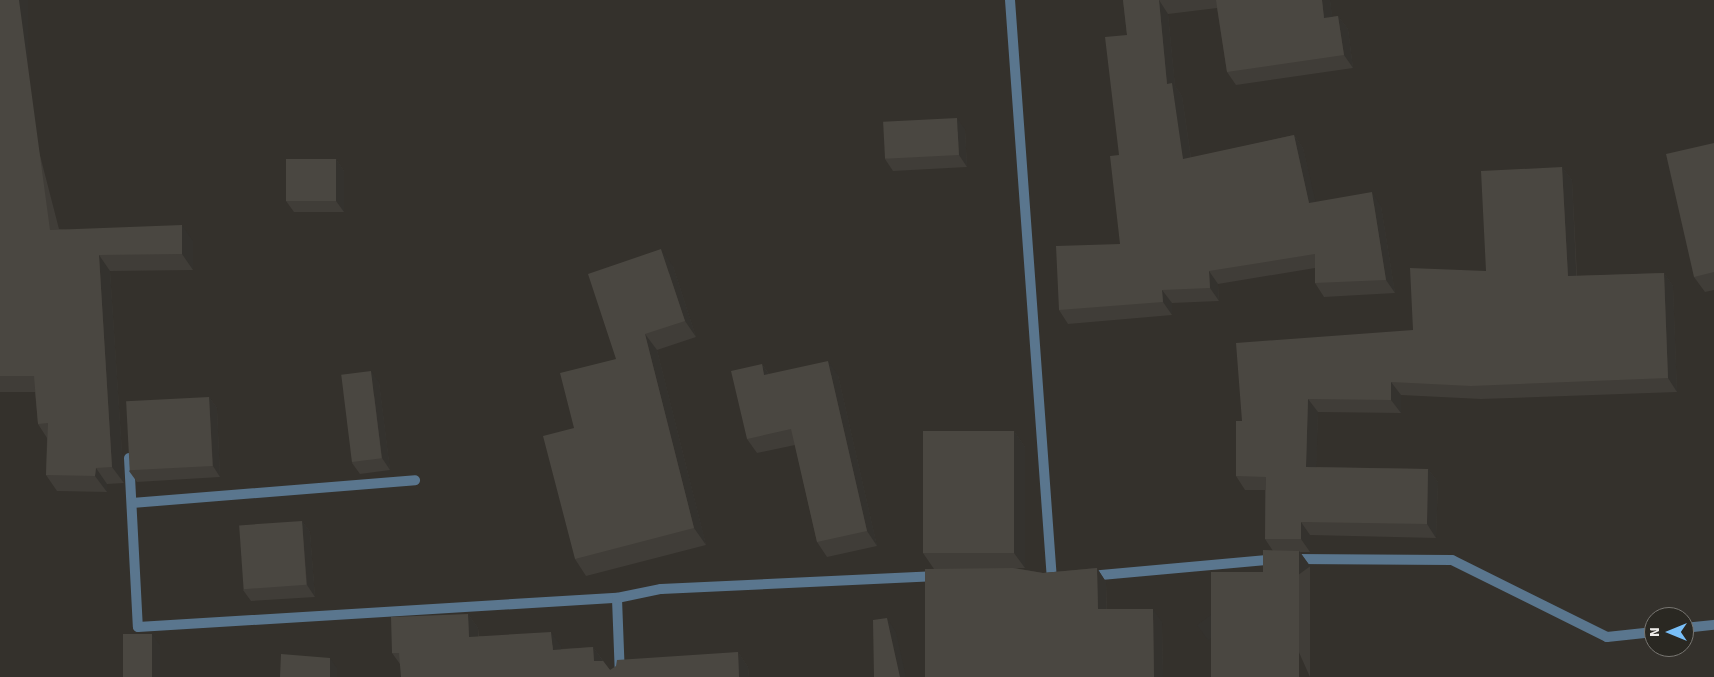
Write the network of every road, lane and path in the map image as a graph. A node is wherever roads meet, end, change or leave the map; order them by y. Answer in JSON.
{"nodes":[{"id":1,"x":1010,"y":0,"type":"edge"},
{"id":2,"x":128,"y":444,"type":"edge"},
{"id":3,"x":415,"y":480,"type":"dead end"},
{"id":4,"x":132,"y":503,"type":"junction"},
{"id":5,"x":948,"y":576,"type":"edge"},
{"id":6,"x":1080,"y":577,"type":"edge"},
{"id":7,"x":1052,"y":579,"type":"edge"},
{"id":8,"x":617,"y":598,"type":"junction"},
{"id":9,"x":1714,"y":625,"type":"edge"},
{"id":10,"x":1694,"y":627,"type":"edge"},
{"id":11,"x":1644,"y":633,"type":"edge"},
{"id":12,"x":620,"y":677,"type":"edge"}],
"edges":[{"from":1,"to":7,"type":"street"},
{"from":2,"to":4,"type":"street"},
{"from":3,"to":4,"type":"street"},
{"from":4,"to":8,"type":"street"},
{"from":5,"to":8,"type":"street"},
{"from":6,"to":11,"type":"street"},
{"from":8,"to":12,"type":"street"},
{"from":9,"to":10,"type":"street"}]}
